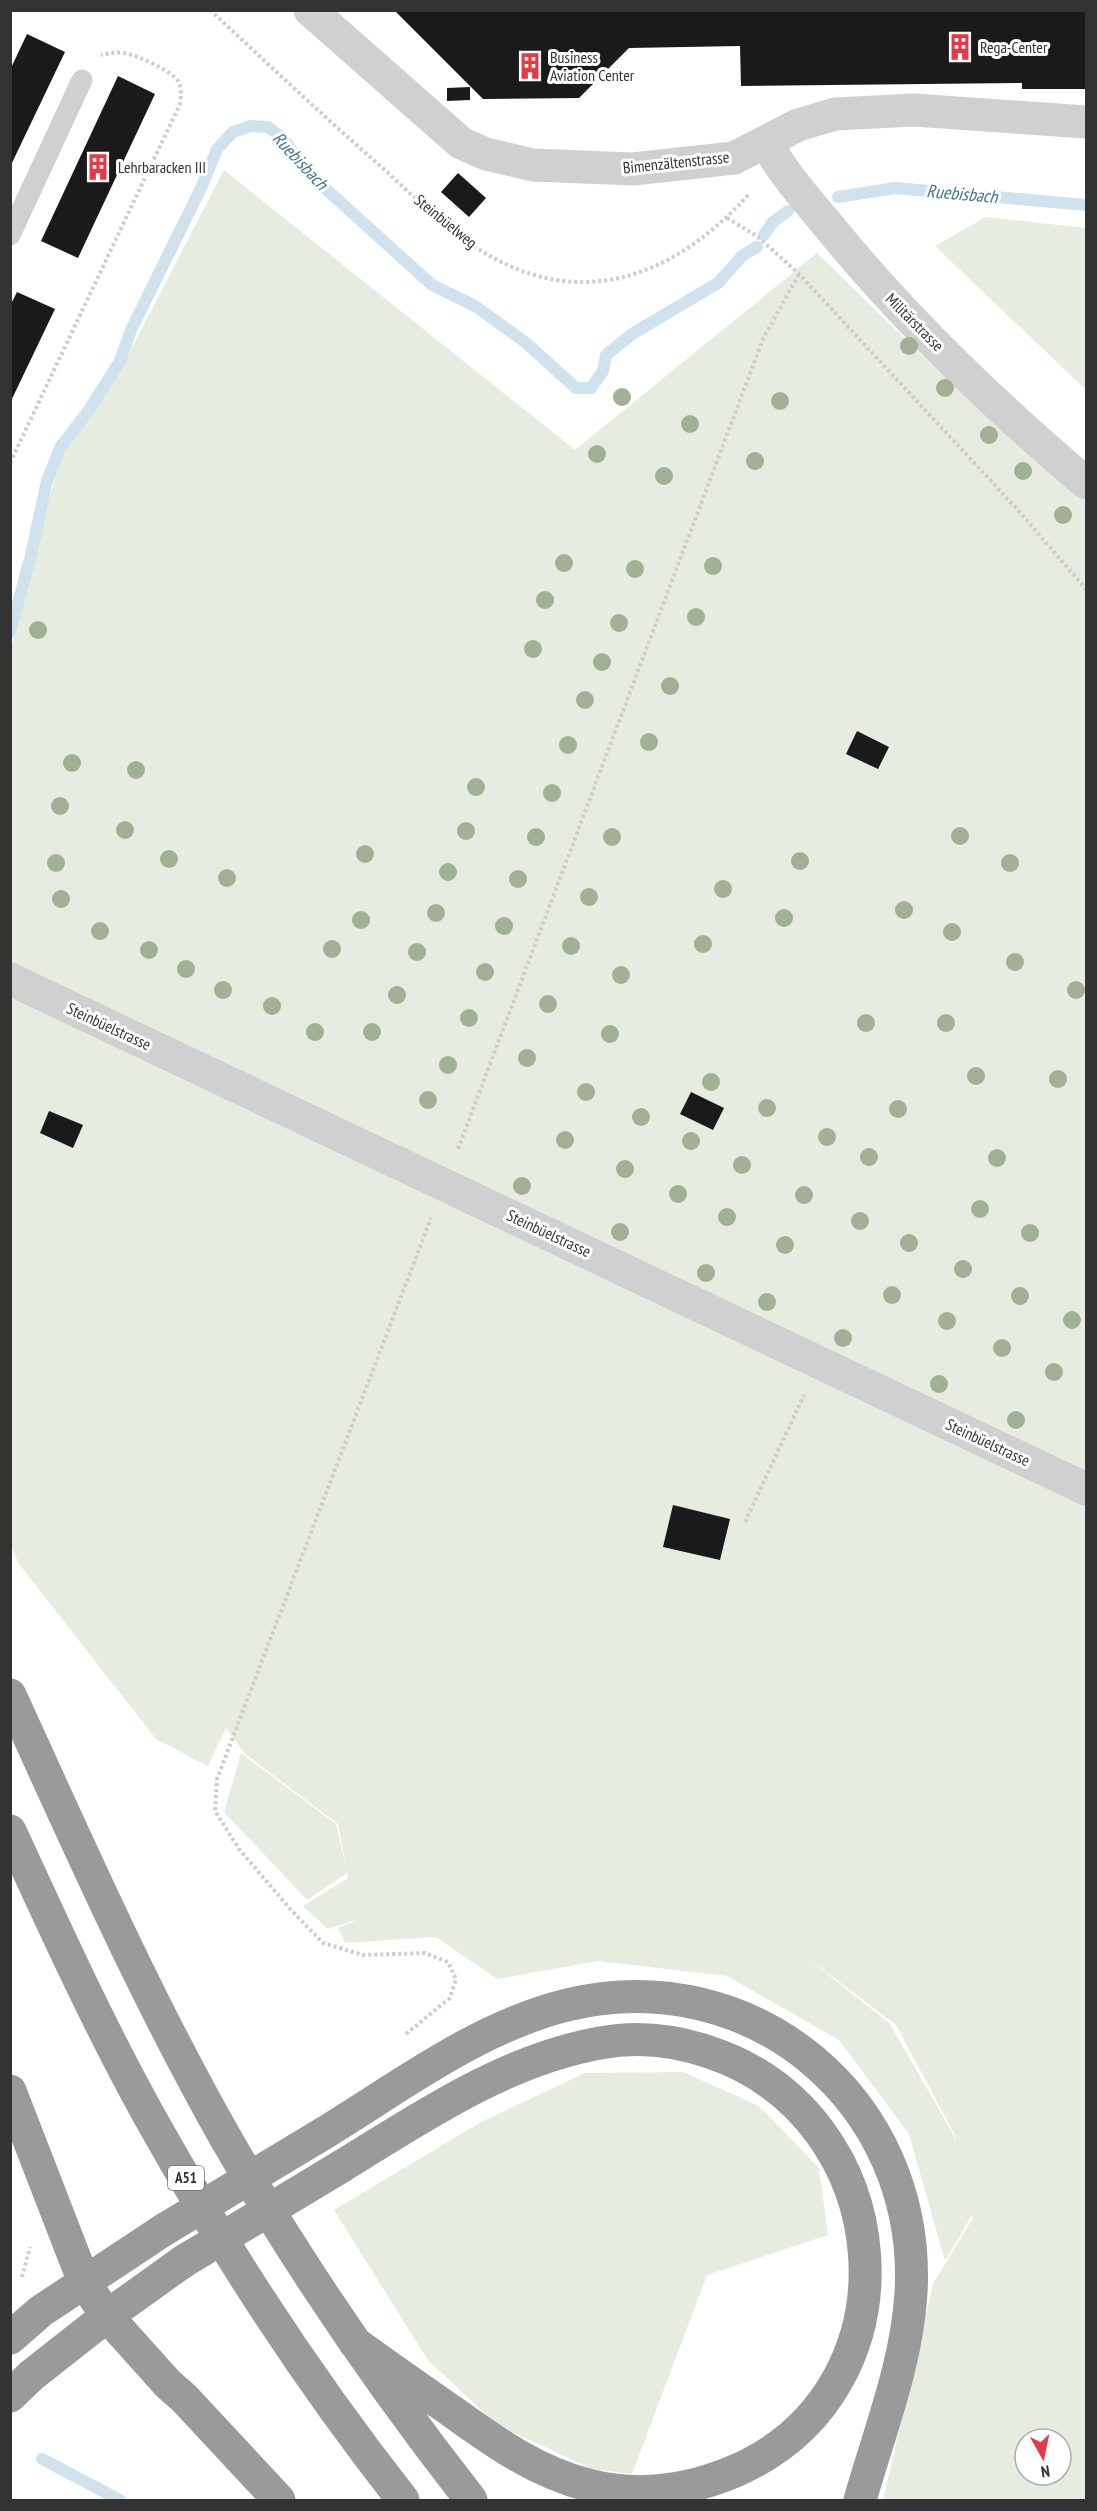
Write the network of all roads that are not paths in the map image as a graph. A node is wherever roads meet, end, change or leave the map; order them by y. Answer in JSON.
{"nodes":[{"id":1,"x":310,"y":10,"type":"edge"},
{"id":2,"x":82,"y":80,"type":"road end"},
{"id":3,"x":1086,"y":122,"type":"edge"},
{"id":4,"x":766,"y":142,"type":"junction"},
{"id":5,"x":10,"y":235,"type":"edge"},
{"id":6,"x":1086,"y":483,"type":"edge"},
{"id":7,"x":10,"y":979,"type":"edge"},
{"id":8,"x":1086,"y":1489,"type":"edge"},
{"id":9,"x":10,"y":1695,"type":"edge"},
{"id":10,"x":10,"y":1831,"type":"edge"},
{"id":11,"x":10,"y":2091,"type":"edge"},
{"id":12,"x":84,"y":2282,"type":"junction"},
{"id":13,"x":107,"y":2316,"type":"junction"},
{"id":14,"x":10,"y":2338,"type":"edge"},
{"id":15,"x":355,"y":2343,"type":"junction"},
{"id":16,"x":10,"y":2396,"type":"edge"},
{"id":17,"x":279,"y":2500,"type":"edge"},
{"id":18,"x":403,"y":2500,"type":"edge"},
{"id":19,"x":471,"y":2500,"type":"edge"},
{"id":20,"x":860,"y":2500,"type":"edge"}],
"edges":[{"from":1,"to":4,"type":"street","name":"Bimenzältenstrasse"},
{"from":2,"to":5,"type":"lane"},
{"from":3,"to":4,"type":"street","name":"Bimenzältenstrasse"},
{"from":4,"to":6,"type":"street","name":"Militärstrasse"},
{"from":7,"to":8,"type":"street","name":"Steinbüelstrasse"},
{"from":9,"to":15,"type":"highway"},
{"from":10,"to":18,"type":"highway","number":"A51"},
{"from":11,"to":12,"type":"highway"},
{"from":12,"to":13,"type":"highway"},
{"from":12,"to":14,"type":"highway"},
{"from":12,"to":20,"type":"highway","bridge":true},
{"from":13,"to":15,"type":"highway","bridge":true},
{"from":13,"to":16,"type":"highway"},
{"from":13,"to":17,"type":"highway"},
{"from":15,"to":19,"type":"highway"}]}
